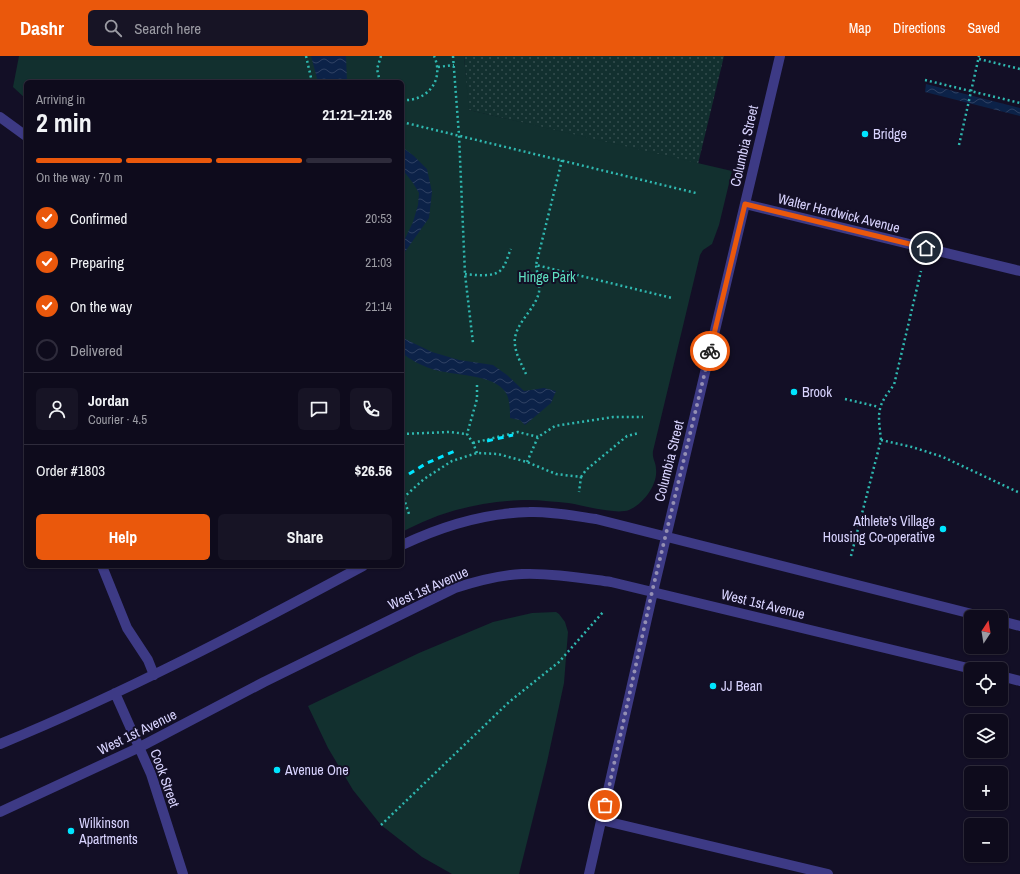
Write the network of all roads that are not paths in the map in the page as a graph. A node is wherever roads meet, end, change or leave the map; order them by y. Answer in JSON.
{"nodes":[{"id":1,"x":780,"y":56,"type":"edge"},
{"id":2,"x":0,"y":117,"type":"edge"},
{"id":3,"x":24,"y":135,"type":"edge"},
{"id":4,"x":745,"y":204,"type":"junction"},
{"id":5,"x":1020,"y":271,"type":"edge"},
{"id":6,"x":666,"y":536,"type":"junction"},
{"id":7,"x":404,"y":544,"type":"edge"},
{"id":8,"x":103,"y":568,"type":"edge"},
{"id":9,"x":358,"y":568,"type":"edge"},
{"id":10,"x":652,"y":592,"type":"junction"},
{"id":11,"x":964,"y":612,"type":"edge"},
{"id":12,"x":1008,"y":623,"type":"edge"},
{"id":13,"x":1020,"y":626,"type":"edge"},
{"id":14,"x":964,"y":667,"type":"edge"},
{"id":15,"x":154,"y":675,"type":"junction"},
{"id":16,"x":1008,"y":678,"type":"edge"},
{"id":17,"x":1020,"y":681,"type":"edge"},
{"id":18,"x":115,"y":693,"type":"junction"},
{"id":19,"x":0,"y":744,"type":"edge"},
{"id":20,"x":140,"y":747,"type":"junction"},
{"id":21,"x":0,"y":812,"type":"edge"},
{"id":22,"x":601,"y":820,"type":"junction"},
{"id":23,"x":183,"y":874,"type":"edge"},
{"id":24,"x":590,"y":874,"type":"edge"},
{"id":25,"x":828,"y":874,"type":"edge"}],
"edges":[{"from":1,"to":4,"type":"street","name":"Columbia Street"},
{"from":2,"to":3,"type":"street"},
{"from":4,"to":5,"type":"street","name":"Walter Hardwick Avenue"},
{"from":4,"to":6,"type":"street","name":"Columbia Street"},
{"from":6,"to":7,"type":"street"},
{"from":6,"to":10,"type":"street","name":"Columbia Street"},
{"from":6,"to":11,"type":"street"},
{"from":8,"to":15,"type":"street"},
{"from":9,"to":15,"type":"street"},
{"from":10,"to":14,"type":"street","name":"West 1st Avenue"},
{"from":10,"to":20,"type":"street","name":"West 1st Avenue"},
{"from":10,"to":22,"type":"street","name":"Columbia Street"},
{"from":12,"to":13,"type":"street"},
{"from":15,"to":18,"type":"street"},
{"from":16,"to":17,"type":"street"},
{"from":18,"to":19,"type":"street"},
{"from":18,"to":20,"type":"street","name":"Cook Street"},
{"from":20,"to":21,"type":"street","name":"West 1st Avenue"},
{"from":20,"to":23,"type":"street","name":"Cook Street"},
{"from":22,"to":24,"type":"street","name":"Columbia Street"},
{"from":22,"to":25,"type":"street"}]}
